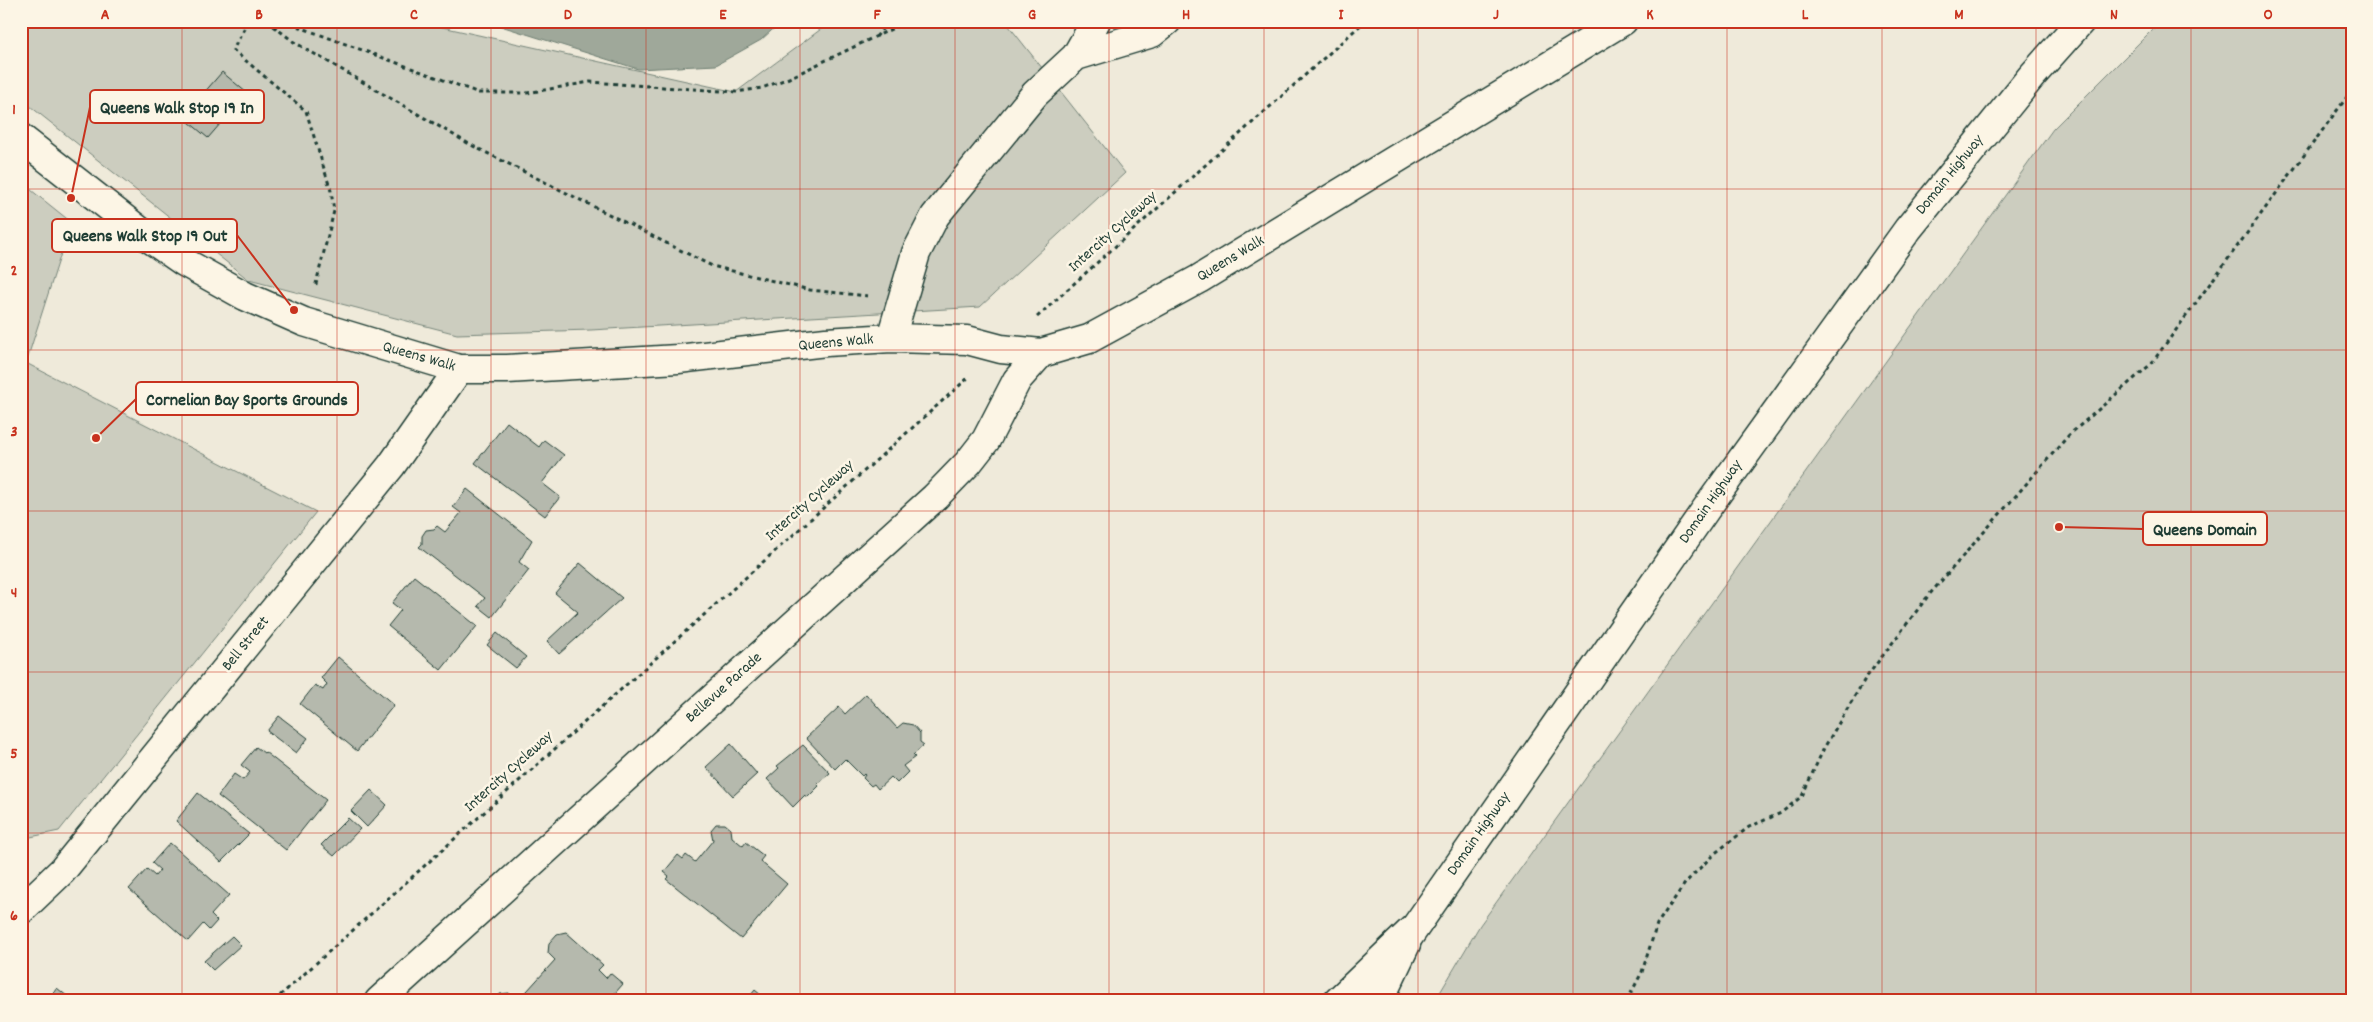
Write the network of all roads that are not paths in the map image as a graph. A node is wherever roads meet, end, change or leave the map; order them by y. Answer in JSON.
{"nodes":[{"id":1,"x":1096,"y":21,"type":"edge"},
{"id":2,"x":1167,"y":21,"type":"edge"},
{"id":3,"x":1623,"y":21,"type":"edge"},
{"id":4,"x":2081,"y":21,"type":"edge"},
{"id":5,"x":1076,"y":56,"type":"junction"},
{"id":6,"x":21,"y":138,"type":"edge"},
{"id":7,"x":895,"y":325,"type":"junction"},
{"id":8,"x":1041,"y":353,"type":"junction"},
{"id":9,"x":459,"y":369,"type":"junction"},
{"id":10,"x":21,"y":910,"type":"edge"},
{"id":11,"x":1413,"y":929,"type":"junction"},
{"id":12,"x":379,"y":1001,"type":"edge"},
{"id":13,"x":1338,"y":1001,"type":"edge"},
{"id":14,"x":1364,"y":1001,"type":"edge"},
{"id":15,"x":1379,"y":1001,"type":"edge"}],
"edges":[{"from":1,"to":5,"type":"main road"},
{"from":2,"to":5,"type":"main road"},
{"from":3,"to":8,"type":"main road","name":"Queens Walk"},
{"from":4,"to":11,"type":"main road","name":"Domain Highway"},
{"from":5,"to":7,"type":"main road"},
{"from":6,"to":9,"type":"main road","name":"Queens Walk"},
{"from":7,"to":8,"type":"main road","name":"Queens Walk"},
{"from":7,"to":9,"type":"main road","name":"Queens Walk"},
{"from":8,"to":12,"type":"main road","name":"Bellevue Parade"},
{"from":9,"to":10,"type":"main road","name":"Bell Street"},
{"from":11,"to":13,"type":"main road"},
{"from":11,"to":14,"type":"main road","name":"Domain Highway"},
{"from":11,"to":15,"type":"main road"}]}
